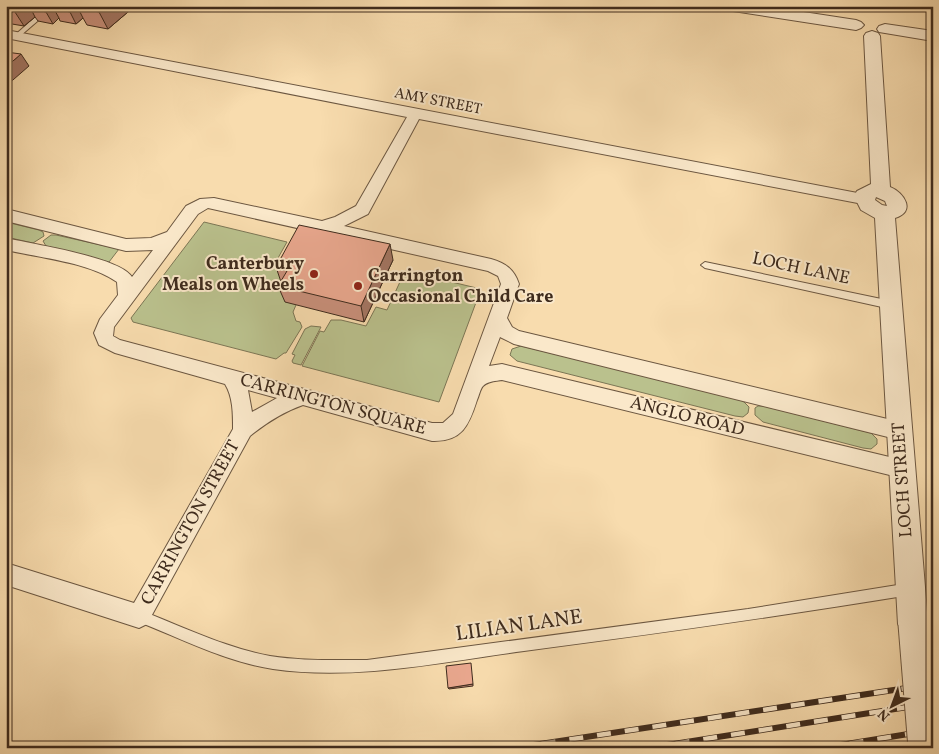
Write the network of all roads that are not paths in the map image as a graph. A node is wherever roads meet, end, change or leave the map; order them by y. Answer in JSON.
{"nodes":[{"id":1,"x":52,"y":6,"type":"edge"},
{"id":2,"x":732,"y":6,"type":"edge"},
{"id":3,"x":878,"y":33,"type":"junction"},
{"id":4,"x":12,"y":35,"type":"edge"},
{"id":5,"x":933,"y":36,"type":"edge"},
{"id":6,"x":415,"y":114,"type":"junction"},
{"id":7,"x":876,"y":201,"type":"junction"},
{"id":8,"x":362,"y":210,"type":"junction"},
{"id":9,"x":6,"y":215,"type":"edge"},
{"id":10,"x":324,"y":227,"type":"junction"},
{"id":11,"x":172,"y":236,"type":"junction"},
{"id":12,"x":374,"y":238,"type":"junction"},
{"id":13,"x":6,"y":244,"type":"edge"},
{"id":14,"x":705,"y":265,"type":"dead end"},
{"id":15,"x":127,"y":296,"type":"junction"},
{"id":16,"x":891,"y":305,"type":"junction"},
{"id":17,"x":497,"y":318,"type":"junction"},
{"id":18,"x":231,"y":377,"type":"junction"},
{"id":19,"x":474,"y":382,"type":"junction"},
{"id":20,"x":303,"y":397,"type":"junction"},
{"id":21,"x":243,"y":430,"type":"junction"},
{"id":22,"x":900,"y":431,"type":"junction"},
{"id":23,"x":902,"y":469,"type":"junction"},
{"id":24,"x":6,"y":574,"type":"edge"},
{"id":25,"x":910,"y":589,"type":"junction"},
{"id":26,"x":139,"y":616,"type":"junction"},
{"id":27,"x":923,"y":748,"type":"edge"}],
"edges":[{"from":1,"to":4,"type":"lane"},
{"from":2,"to":3,"type":"street"},
{"from":3,"to":5,"type":"street"},
{"from":3,"to":7,"type":"street","name":"LOCH STREET"},
{"from":4,"to":6,"type":"street","name":"AMY STREET"},
{"from":6,"to":7,"type":"street","name":"AMY STREET"},
{"from":6,"to":8,"type":"street"},
{"from":7,"to":16,"type":"street","name":"LOCH STREET"},
{"from":8,"to":10,"type":"street"},
{"from":8,"to":12,"type":"street"},
{"from":9,"to":11,"type":"street"},
{"from":10,"to":11,"type":"street","name":"CARRINGTON SQUARE"},
{"from":10,"to":12,"type":"street","name":"CARRINGTON SQUARE"},
{"from":11,"to":15,"type":"street","name":"CARRINGTON SQUARE"},
{"from":12,"to":17,"type":"street","name":"CARRINGTON SQUARE"},
{"from":13,"to":15,"type":"street"},
{"from":14,"to":16,"type":"lane","name":"LOCH LANE"},
{"from":15,"to":18,"type":"street","name":"CARRINGTON SQUARE"},
{"from":16,"to":22,"type":"street","name":"LOCH STREET"},
{"from":17,"to":19,"type":"street","name":"CARRINGTON SQUARE"},
{"from":17,"to":22,"type":"street","name":"ANGLO ROAD"},
{"from":18,"to":20,"type":"street","name":"CARRINGTON SQUARE"},
{"from":18,"to":21,"type":"street","name":"CARRINGTON STREET"},
{"from":19,"to":20,"type":"street","name":"CARRINGTON SQUARE"},
{"from":19,"to":23,"type":"street","name":"ANGLO ROAD"},
{"from":20,"to":21,"type":"street","name":"CARRINGTON STREET"},
{"from":21,"to":26,"type":"street","name":"CARRINGTON STREET"},
{"from":22,"to":23,"type":"street","name":"LOCH STREET"},
{"from":23,"to":25,"type":"street","name":"LOCH STREET"},
{"from":24,"to":26,"type":"street"},
{"from":25,"to":26,"type":"lane","name":"LILIAN LANE"},
{"from":25,"to":27,"type":"street","name":"LOCH STREET","bridge":true}]}
